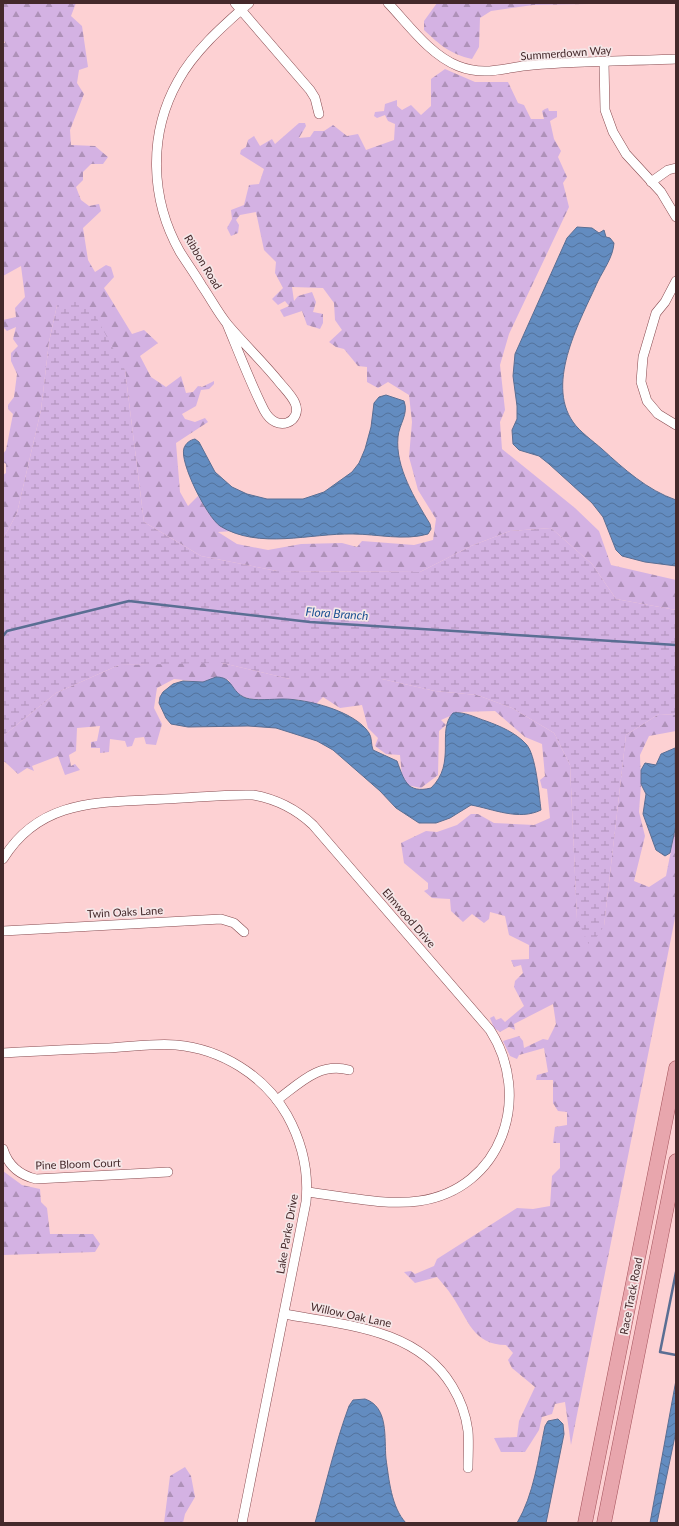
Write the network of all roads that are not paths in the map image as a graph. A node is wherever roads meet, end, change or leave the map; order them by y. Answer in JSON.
{"nodes":[{"id":1,"x":249,"y":3,"type":"edge"},
{"id":2,"x":388,"y":3,"type":"edge"},
{"id":3,"x":238,"y":6,"type":"edge"},
{"id":4,"x":676,"y":59,"type":"edge"},
{"id":5,"x":604,"y":62,"type":"junction"},
{"id":6,"x":319,"y":114,"type":"dead end"},
{"id":7,"x":676,"y":168,"type":"edge"},
{"id":8,"x":651,"y":182,"type":"junction"},
{"id":9,"x":676,"y":217,"type":"edge"},
{"id":10,"x":676,"y":281,"type":"edge"},
{"id":11,"x":673,"y":294,"type":"edge"},
{"id":12,"x":227,"y":324,"type":"junction"},
{"id":13,"x":676,"y":425,"type":"edge"},
{"id":14,"x":3,"y":859,"type":"edge"},
{"id":15,"x":3,"y":931,"type":"edge"},
{"id":16,"x":244,"y":932,"type":"dead end"},
{"id":17,"x":3,"y":1054,"type":"edge"},
{"id":18,"x":676,"y":1068,"type":"edge"},
{"id":19,"x":349,"y":1070,"type":"dead end"},
{"id":20,"x":278,"y":1100,"type":"junction"},
{"id":21,"x":3,"y":1149,"type":"edge"},
{"id":22,"x":676,"y":1161,"type":"edge"},
{"id":23,"x":168,"y":1172,"type":"dead end"},
{"id":24,"x":307,"y":1192,"type":"junction"},
{"id":25,"x":284,"y":1314,"type":"junction"},
{"id":26,"x":468,"y":1468,"type":"dead end"},
{"id":27,"x":242,"y":1523,"type":"edge"},
{"id":28,"x":585,"y":1523,"type":"edge"},
{"id":29,"x":604,"y":1523,"type":"edge"}],
"edges":[{"from":1,"to":3,"type":"street","name":"Ribbon Road"},
{"from":2,"to":5,"type":"street","name":"Summerdown Way"},
{"from":3,"to":6,"type":"street"},
{"from":3,"to":12,"type":"street","name":"Ribbon Road"},
{"from":4,"to":5,"type":"street","name":"Summerdown Way"},
{"from":5,"to":8,"type":"street"},
{"from":7,"to":8,"type":"street"},
{"from":8,"to":9,"type":"street"},
{"from":10,"to":11,"type":"street"},
{"from":11,"to":13,"type":"street"},
{"from":12,"to":12,"type":"street","name":"Ribbon Road"},
{"from":14,"to":24,"type":"street","name":"Elmwood Drive"},
{"from":15,"to":16,"type":"street","name":"Twin Oaks Lane"},
{"from":17,"to":20,"type":"street","name":"Lake Parke Drive"},
{"from":18,"to":28,"type":"main road","name":"Race Track Road"},
{"from":19,"to":20,"type":"street"},
{"from":20,"to":24,"type":"street","name":"Lake Parke Drive"},
{"from":21,"to":23,"type":"street","name":"Pine Bloom Court"},
{"from":22,"to":29,"type":"main road","name":"Race Track Road"},
{"from":24,"to":25,"type":"street","name":"Lake Parke Drive"},
{"from":25,"to":26,"type":"street","name":"Willow Oak Lane"},
{"from":25,"to":27,"type":"street","name":"Lake Parke Drive"}]}
